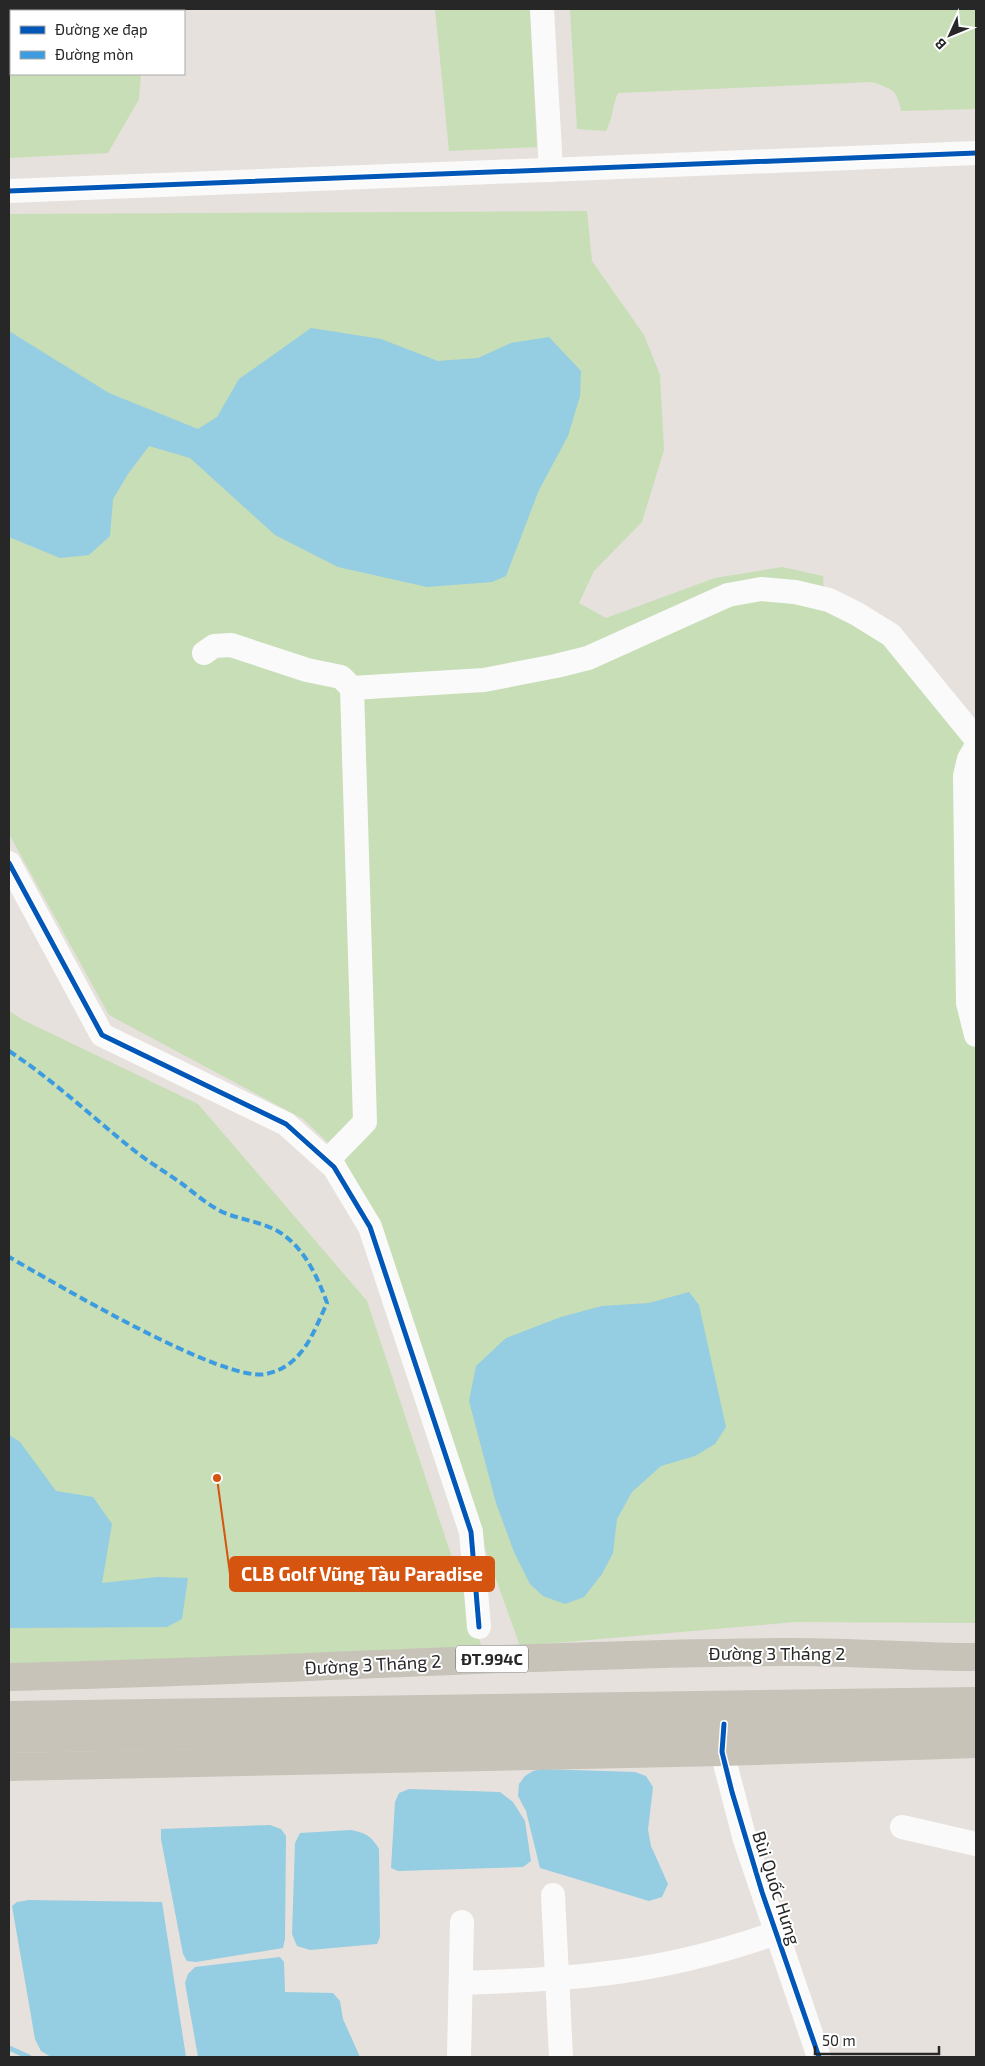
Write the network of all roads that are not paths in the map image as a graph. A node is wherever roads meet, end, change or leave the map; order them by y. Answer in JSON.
{"nodes":[{"id":1,"x":542,"y":9,"type":"edge"},
{"id":2,"x":976,"y":153,"type":"edge"},
{"id":3,"x":551,"y":170,"type":"junction"},
{"id":4,"x":9,"y":191,"type":"edge"},
{"id":5,"x":204,"y":653,"type":"dead end"},
{"id":6,"x":352,"y":688,"type":"junction"},
{"id":7,"x":976,"y":739,"type":"edge"},
{"id":8,"x":976,"y":747,"type":"edge"},
{"id":9,"x":9,"y":863,"type":"edge"},
{"id":10,"x":976,"y":1035,"type":"edge"},
{"id":11,"x":328,"y":1161,"type":"junction"},
{"id":12,"x":479,"y":1627,"type":"dead end"},
{"id":13,"x":976,"y":1657,"type":"edge"},
{"id":14,"x":9,"y":1677,"type":"edge"},
{"id":15,"x":976,"y":1701,"type":"edge"},
{"id":16,"x":9,"y":1715,"type":"edge"},
{"id":17,"x":976,"y":1720,"type":"edge"},
{"id":18,"x":724,"y":1724,"type":"junction"},
{"id":19,"x":9,"y":1739,"type":"edge"},
{"id":20,"x":976,"y":1744,"type":"edge"},
{"id":21,"x":722,"y":1752,"type":"junction"},
{"id":22,"x":9,"y":1767,"type":"edge"},
{"id":23,"x":902,"y":1827,"type":"dead end"},
{"id":24,"x":976,"y":1844,"type":"edge"},
{"id":25,"x":553,"y":1895,"type":"dead end"},
{"id":26,"x":462,"y":1922,"type":"dead end"},
{"id":27,"x":776,"y":1933,"type":"junction"},
{"id":28,"x":558,"y":1978,"type":"junction"},
{"id":29,"x":461,"y":1983,"type":"junction"},
{"id":30,"x":459,"y":2057,"type":"edge"},
{"id":31,"x":562,"y":2057,"type":"edge"},
{"id":32,"x":819,"y":2057,"type":"edge"}],
"edges":[{"from":1,"to":3,"type":"street"},
{"from":2,"to":3,"type":"street"},
{"from":3,"to":4,"type":"street"},
{"from":5,"to":6,"type":"street"},
{"from":6,"to":7,"type":"street"},
{"from":6,"to":11,"type":"street"},
{"from":8,"to":10,"type":"street"},
{"from":9,"to":11,"type":"street"},
{"from":11,"to":12,"type":"street"},
{"from":13,"to":14,"type":"main road","name":"Đường 3 Tháng 2","number":"ĐT.994C"},
{"from":15,"to":16,"type":"main road"},
{"from":17,"to":18,"type":"main road"},
{"from":18,"to":19,"type":"main road"},
{"from":18,"to":21,"type":"street","name":"Bùi Quốc Hưng"},
{"from":20,"to":21,"type":"main road"},
{"from":21,"to":22,"type":"main road"},
{"from":21,"to":27,"type":"street","name":"Bùi Quốc Hưng"},
{"from":23,"to":24,"type":"street"},
{"from":25,"to":28,"type":"street"},
{"from":26,"to":29,"type":"street"},
{"from":27,"to":28,"type":"street"},
{"from":27,"to":32,"type":"street","name":"Bùi Quốc Hưng"},
{"from":28,"to":29,"type":"street"},
{"from":28,"to":31,"type":"street"},
{"from":29,"to":30,"type":"street"}]}
